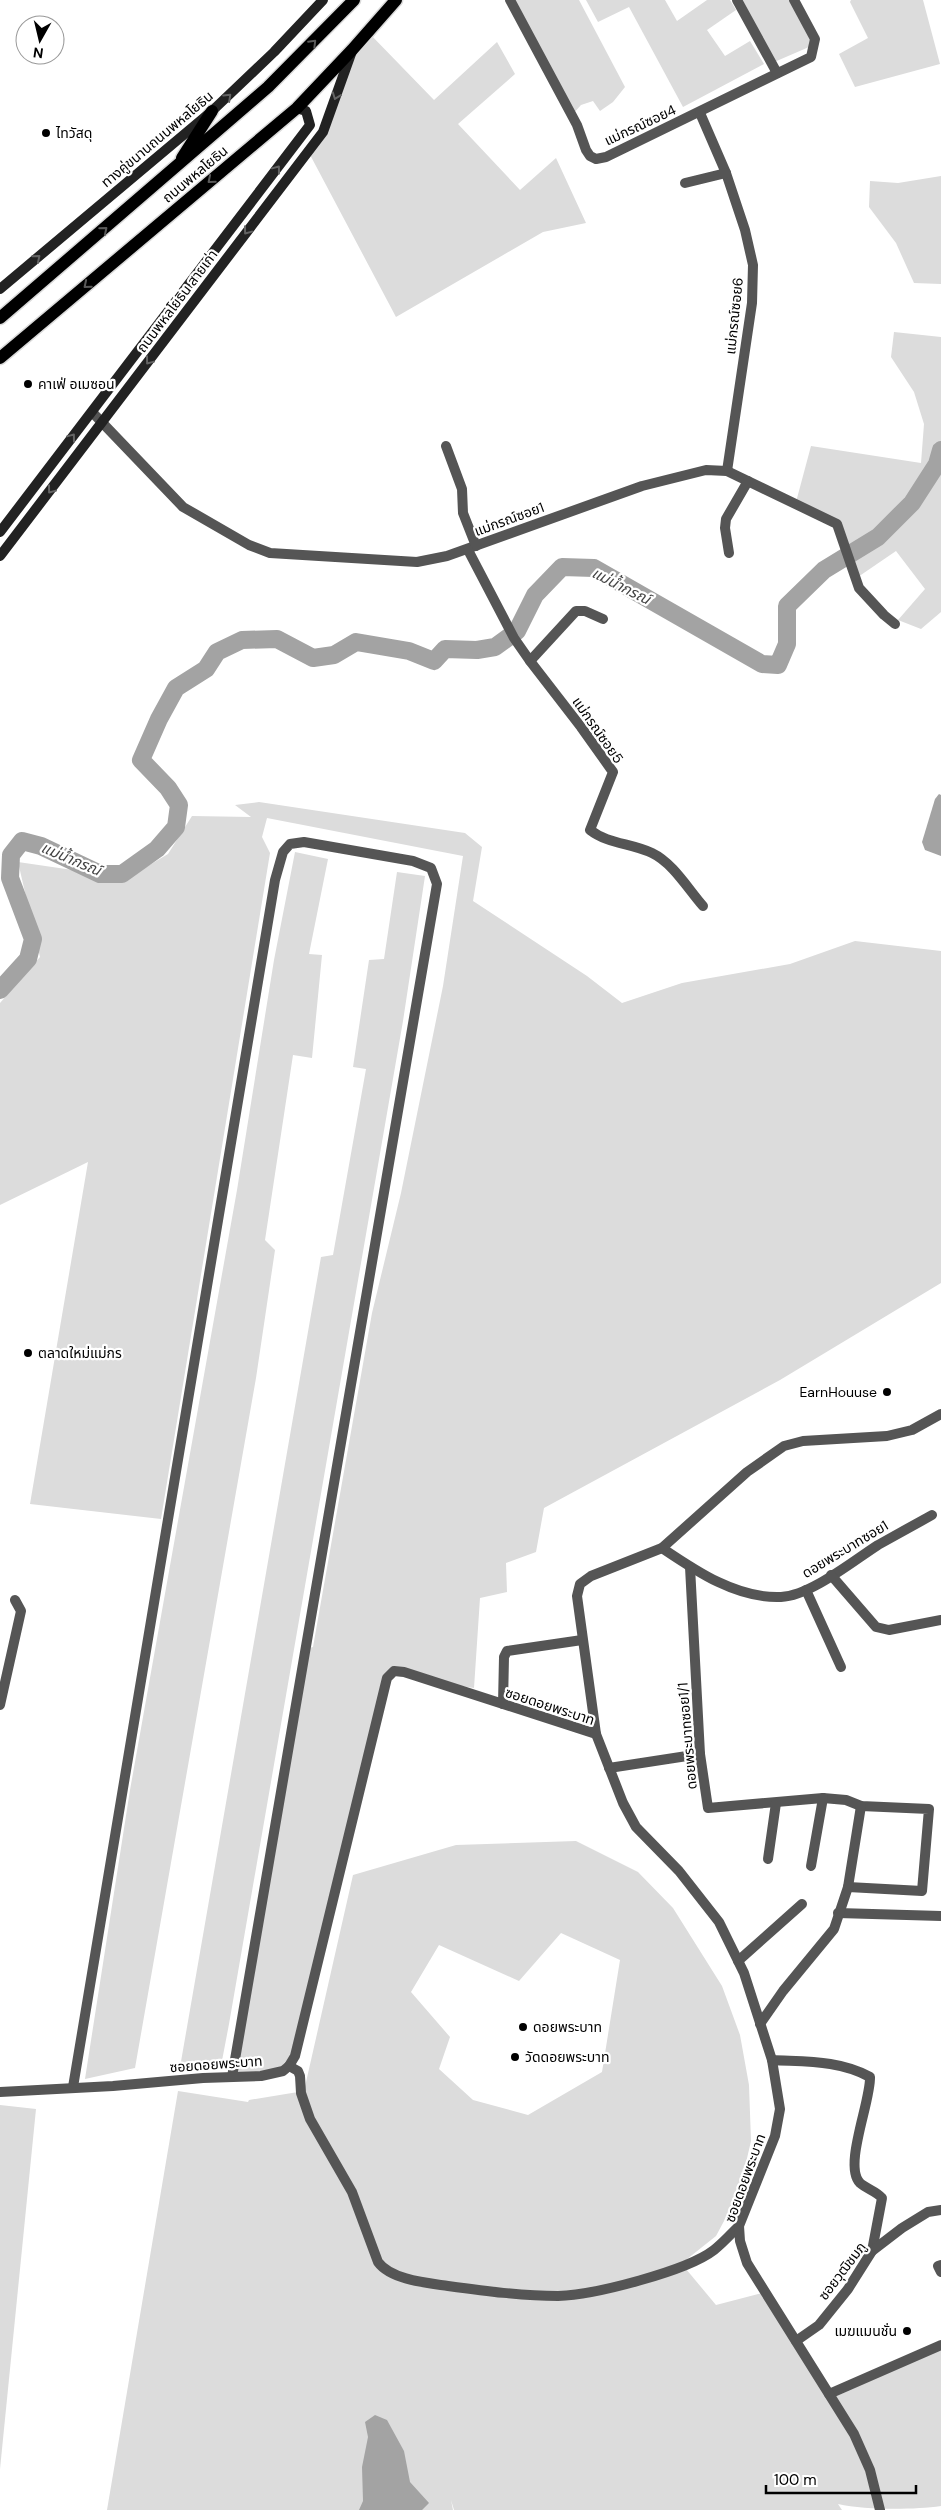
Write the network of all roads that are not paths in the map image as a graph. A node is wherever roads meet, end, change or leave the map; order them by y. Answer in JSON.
{"nodes":[{"id":1,"x":323,"y":0,"type":"edge"},
{"id":2,"x":354,"y":0,"type":"edge"},
{"id":3,"x":396,"y":0,"type":"edge"},
{"id":4,"x":510,"y":0,"type":"edge"},
{"id":5,"x":737,"y":0,"type":"edge"},
{"id":6,"x":794,"y":0,"type":"edge"},
{"id":7,"x":352,"y":50,"type":"junction"},
{"id":8,"x":777,"y":73,"type":"junction"},
{"id":9,"x":297,"y":108,"type":"junction"},
{"id":10,"x":212,"y":112,"type":"junction"},
{"id":11,"x":700,"y":112,"type":"junction"},
{"id":12,"x":174,"y":170,"type":"junction"},
{"id":13,"x":726,"y":173,"type":"junction"},
{"id":14,"x":685,"y":183,"type":"dead end"},
{"id":15,"x":0,"y":289,"type":"edge"},
{"id":16,"x":0,"y":318,"type":"edge"},
{"id":17,"x":0,"y":358,"type":"edge"},
{"id":18,"x":92,"y":412,"type":"junction"},
{"id":19,"x":103,"y":422,"type":"junction"},
{"id":20,"x":446,"y":446,"type":"dead end"},
{"id":21,"x":727,"y":471,"type":"junction"},
{"id":22,"x":748,"y":481,"type":"junction"},
{"id":23,"x":0,"y":532,"type":"edge"},
{"id":24,"x":472,"y":548,"type":"junction"},
{"id":25,"x":729,"y":553,"type":"dead end"},
{"id":26,"x":0,"y":556,"type":"edge"},
{"id":27,"x":603,"y":619,"type":"dead end"},
{"id":28,"x":895,"y":624,"type":"dead end"},
{"id":29,"x":530,"y":661,"type":"junction"},
{"id":30,"x":703,"y":906,"type":"dead end"},
{"id":31,"x":941,"y":1414,"type":"edge"},
{"id":32,"x":932,"y":1515,"type":"dead end"},
{"id":33,"x":662,"y":1548,"type":"junction"},
{"id":34,"x":690,"y":1567,"type":"junction"},
{"id":35,"x":831,"y":1575,"type":"junction"},
{"id":36,"x":806,"y":1590,"type":"junction"},
{"id":37,"x":15,"y":1600,"type":"dead end"},
{"id":38,"x":941,"y":1620,"type":"edge"},
{"id":39,"x":582,"y":1640,"type":"junction"},
{"id":40,"x":841,"y":1667,"type":"dead end"},
{"id":41,"x":503,"y":1704,"type":"junction"},
{"id":42,"x":0,"y":1705,"type":"edge"},
{"id":43,"x":596,"y":1734,"type":"junction"},
{"id":44,"x":700,"y":1754,"type":"junction"},
{"id":45,"x":610,"y":1768,"type":"junction"},
{"id":46,"x":823,"y":1798,"type":"junction"},
{"id":47,"x":776,"y":1803,"type":"junction"},
{"id":48,"x":861,"y":1806,"type":"junction"},
{"id":49,"x":768,"y":1858,"type":"dead end"},
{"id":50,"x":811,"y":1866,"type":"dead end"},
{"id":51,"x":848,"y":1887,"type":"junction"},
{"id":52,"x":802,"y":1904,"type":"dead end"},
{"id":53,"x":838,"y":1913,"type":"junction"},
{"id":54,"x":941,"y":1916,"type":"edge"},
{"id":55,"x":738,"y":1961,"type":"junction"},
{"id":56,"x":760,"y":2024,"type":"junction"},
{"id":57,"x":772,"y":2060,"type":"junction"},
{"id":58,"x":289,"y":2066,"type":"junction"},
{"id":59,"x":232,"y":2077,"type":"junction"},
{"id":60,"x":73,"y":2087,"type":"junction"},
{"id":61,"x":0,"y":2092,"type":"edge"},
{"id":62,"x":941,"y":2210,"type":"edge"},
{"id":63,"x":739,"y":2226,"type":"junction"},
{"id":64,"x":872,"y":2251,"type":"junction"},
{"id":65,"x":941,"y":2264,"type":"edge"},
{"id":66,"x":941,"y":2272,"type":"edge"},
{"id":67,"x":796,"y":2341,"type":"junction"},
{"id":68,"x":941,"y":2345,"type":"edge"},
{"id":69,"x":829,"y":2394,"type":"junction"},
{"id":70,"x":880,"y":2510,"type":"edge"}],
"edges":[{"from":10,"to":1,"type":"main road","name":"ทางคู่ขนานถนนพหลโยธิน","one_way":true},
{"from":12,"to":2,"type":"main road","name":"ถนนพหลโยธิน","one_way":true},
{"from":3,"to":7,"type":"main road","name":"ถนนพหลโยธิน"},
{"from":4,"to":11,"type":"street","name":"แม่กรณ์ซอย4"},
{"from":5,"to":8,"type":"street"},
{"from":6,"to":8,"type":"street"},
{"from":7,"to":9,"type":"main road","name":"ถนนพหลโยธิน"},
{"from":7,"to":19,"type":"main road","name":"ถนนพหลโยธิน สายเก่า","one_way":true},
{"from":8,"to":11,"type":"street","name":"แม่กรณ์ซอย4"},
{"from":9,"to":17,"type":"main road","name":"ถนนพหลโยธิน","one_way":true},
{"from":18,"to":9,"type":"main road","name":"ถนนพหลโยธิน สายเก่า","one_way":true},
{"from":10,"to":12,"type":"main road"},
{"from":15,"to":10,"type":"main road","name":"ทางคู่ขนานถนนพหลโยธิน","one_way":true},
{"from":11,"to":13,"type":"street","name":"แม่กรณ์ซอย6"},
{"from":16,"to":12,"type":"main road","name":"ถนนพหลโยธิน","one_way":true},
{"from":13,"to":14,"type":"street"},
{"from":13,"to":21,"type":"street","name":"แม่กรณ์ซอย6"},
{"from":18,"to":19,"type":"street","name":"แม่กรณ์ซอย1"},
{"from":23,"to":18,"type":"main road","name":"ถนนพหลโยธิน สายเก่า","one_way":true},
{"from":19,"to":24,"type":"street","name":"แม่กรณ์ซอย1"},
{"from":19,"to":26,"type":"main road","name":"ถนนพหลโยธิน สายเก่า","one_way":true},
{"from":20,"to":24,"type":"street"},
{"from":21,"to":22,"type":"street","name":"แม่กรณ์ซอย1"},
{"from":21,"to":24,"type":"street","name":"แม่กรณ์ซอย1"},
{"from":22,"to":25,"type":"street"},
{"from":22,"to":28,"type":"street","name":"แม่กรณ์ซอย1"},
{"from":24,"to":29,"type":"street"},
{"from":27,"to":29,"type":"street"},
{"from":29,"to":30,"type":"street","name":"แม่กรณ์ซอย5"},
{"from":31,"to":33,"type":"street"},
{"from":32,"to":35,"type":"street","name":"ดอยพระบาทซอย1"},
{"from":33,"to":34,"type":"street","name":"ดอยพระบาทซอย1"},
{"from":33,"to":39,"type":"street"},
{"from":34,"to":36,"type":"street","name":"ดอยพระบาทซอย1"},
{"from":34,"to":44,"type":"street","name":"ดอยพระบาทซอย1/1"},
{"from":35,"to":36,"type":"street","name":"ดอยพระบาทซอย1"},
{"from":35,"to":38,"type":"street"},
{"from":36,"to":40,"type":"street"},
{"from":37,"to":42,"type":"street"},
{"from":39,"to":41,"type":"street"},
{"from":39,"to":43,"type":"street"},
{"from":41,"to":43,"type":"street","name":"ซอยดอยพระบาท"},
{"from":41,"to":58,"type":"street","name":"ซอยดอยพระบาท"},
{"from":43,"to":45,"type":"street","name":"ซอยดอยพระบาท"},
{"from":44,"to":45,"type":"street"},
{"from":44,"to":47,"type":"street","name":"ดอยพระบาทซอย1/1"},
{"from":45,"to":55,"type":"street","name":"ซอยดอยพระบาท"},
{"from":46,"to":47,"type":"street","name":"ดอยพระบาทซอย1/1"},
{"from":46,"to":48,"type":"street","name":"ดอยพระบาทซอย1/1"},
{"from":46,"to":50,"type":"street"},
{"from":47,"to":49,"type":"street"},
{"from":48,"to":51,"type":"street"},
{"from":48,"to":51,"type":"street","name":"ดอยพระบาทซอย1/1"},
{"from":51,"to":53,"type":"street"},
{"from":52,"to":55,"type":"street"},
{"from":53,"to":54,"type":"street"},
{"from":53,"to":56,"type":"street"},
{"from":55,"to":56,"type":"street","name":"ซอยดอยพระบาท"},
{"from":56,"to":57,"type":"street","name":"ซอยดอยพระบาท"},
{"from":57,"to":63,"type":"street","name":"ซอยดอยพระบาท"},
{"from":57,"to":64,"type":"street"},
{"from":58,"to":59,"type":"street","name":"ซอยดอยพระบาท"},
{"from":58,"to":63,"type":"street"},
{"from":59,"to":60,"type":"street","name":"ซอยดอยพระบาท"},
{"from":59,"to":60,"type":"street"},
{"from":60,"to":61,"type":"street","name":"ซอยดอยพระบาท"},
{"from":62,"to":64,"type":"street","name":"ซอยวุฒิชมภู"},
{"from":63,"to":67,"type":"street","name":"ซอยดอยพระบาท"},
{"from":64,"to":67,"type":"street","name":"ซอยวุฒิชมภู"},
{"from":65,"to":66,"type":"street"},
{"from":67,"to":69,"type":"street","name":"ซอยดอยพระบาท"},
{"from":68,"to":69,"type":"street"},
{"from":69,"to":70,"type":"street","name":"ซอยดอยพระบาท"}]}
